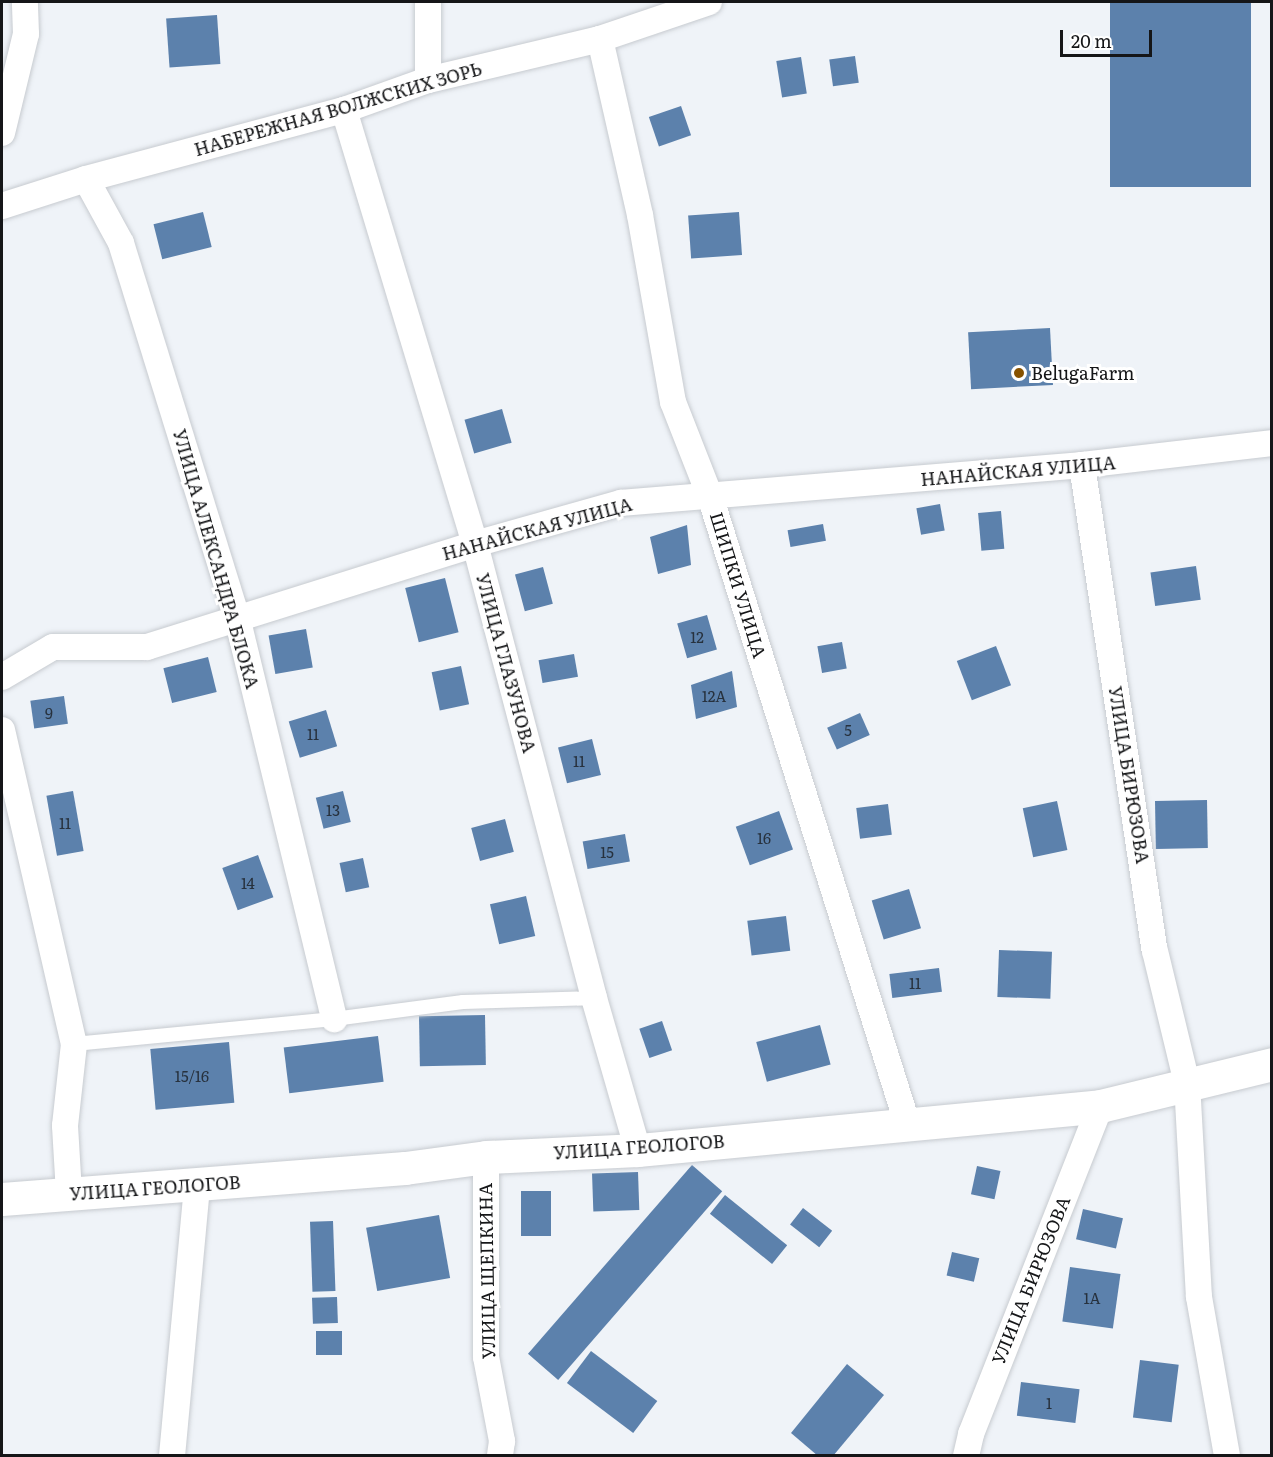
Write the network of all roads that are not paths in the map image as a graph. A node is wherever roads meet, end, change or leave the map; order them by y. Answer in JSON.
{"nodes":[{"id":1,"x":25,"y":2,"type":"edge"},
{"id":2,"x":428,"y":2,"type":"edge"},
{"id":3,"x":709,"y":2,"type":"edge"},
{"id":4,"x":600,"y":39,"type":"junction"},
{"id":5,"x":428,"y":80,"type":"junction"},
{"id":6,"x":344,"y":110,"type":"junction"},
{"id":7,"x":2,"y":133,"type":"edge"},
{"id":8,"x":86,"y":179,"type":"junction"},
{"id":9,"x":2,"y":206,"type":"edge"},
{"id":10,"x":1272,"y":443,"type":"edge"},
{"id":11,"x":1082,"y":465,"type":"junction"},
{"id":12,"x":711,"y":499,"type":"junction"},
{"id":13,"x":475,"y":544,"type":"junction"},
{"id":14,"x":237,"y":617,"type":"junction"},
{"id":15,"x":2,"y":677,"type":"edge"},
{"id":16,"x":2,"y":730,"type":"edge"},
{"id":17,"x":594,"y":998,"type":"junction"},
{"id":18,"x":334,"y":1020,"type":"junction"},
{"id":19,"x":74,"y":1044,"type":"junction"},
{"id":20,"x":1272,"y":1064,"type":"edge"},
{"id":21,"x":1187,"y":1083,"type":"junction"},
{"id":22,"x":1100,"y":1106,"type":"junction"},
{"id":23,"x":907,"y":1123,"type":"junction"},
{"id":24,"x":638,"y":1150,"type":"junction"},
{"id":25,"x":486,"y":1157,"type":"junction"},
{"id":26,"x":197,"y":1185,"type":"junction"},
{"id":27,"x":69,"y":1194,"type":"junction"},
{"id":28,"x":2,"y":1199,"type":"edge"},
{"id":29,"x":172,"y":1455,"type":"edge"},
{"id":30,"x":500,"y":1455,"type":"edge"},
{"id":31,"x":966,"y":1455,"type":"edge"},
{"id":32,"x":1227,"y":1455,"type":"edge"}],
"edges":[{"from":1,"to":7,"type":"street"},
{"from":2,"to":5,"type":"street"},
{"from":3,"to":4,"type":"street","name":"НАБЕРЕЖНАЯ ВОЛЖСКИХ ЗОРЬ"},
{"from":4,"to":5,"type":"street","name":"НАБЕРЕЖНАЯ ВОЛЖСКИХ ЗОРЬ"},
{"from":4,"to":12,"type":"street","name":"ШИПКИ УЛИЦА"},
{"from":5,"to":6,"type":"street","name":"НАБЕРЕЖНАЯ ВОЛЖСКИХ ЗОРЬ"},
{"from":6,"to":8,"type":"street","name":"НАБЕРЕЖНАЯ ВОЛЖСКИХ ЗОРЬ"},
{"from":6,"to":13,"type":"street","name":"УЛИЦА ГЛАЗУНОВА"},
{"from":8,"to":9,"type":"street","name":"НАБЕРЕЖНАЯ ВОЛЖСКИХ ЗОРЬ"},
{"from":8,"to":14,"type":"street","name":"УЛИЦА АЛЕКСАНДРА БЛОКА"},
{"from":10,"to":11,"type":"street","name":"НАНАЙСКАЯ УЛИЦА"},
{"from":11,"to":12,"type":"street","name":"НАНАЙСКАЯ УЛИЦА"},
{"from":11,"to":21,"type":"street","name":"УЛИЦА БИРЮЗОВА"},
{"from":12,"to":13,"type":"street","name":"НАНАЙСКАЯ УЛИЦА"},
{"from":12,"to":23,"type":"street","name":"ШИПКИ УЛИЦА"},
{"from":13,"to":14,"type":"street","name":"НАНАЙСКАЯ УЛИЦА"},
{"from":13,"to":17,"type":"street","name":"УЛИЦА ГЛАЗУНОВА"},
{"from":14,"to":15,"type":"street","name":"НАНАЙСКАЯ УЛИЦА"},
{"from":14,"to":18,"type":"street","name":"УЛИЦА АЛЕКСАНДРА БЛОКА"},
{"from":16,"to":19,"type":"street"},
{"from":17,"to":18,"type":"lane"},
{"from":17,"to":24,"type":"street","name":"УЛИЦА ГЛАЗУНОВА"},
{"from":18,"to":19,"type":"lane"},
{"from":19,"to":27,"type":"street"},
{"from":20,"to":21,"type":"street","name":"УЛИЦА ГЕОЛОГОВ"},
{"from":21,"to":22,"type":"street","name":"УЛИЦА ГЕОЛОГОВ"},
{"from":21,"to":32,"type":"street","name":"УЛИЦА БИРЮЗОВА"},
{"from":22,"to":23,"type":"street","name":"УЛИЦА ГЕОЛОГОВ"},
{"from":22,"to":31,"type":"street","name":"УЛИЦА БИРЮЗОВА"},
{"from":23,"to":24,"type":"street","name":"УЛИЦА ГЕОЛОГОВ"},
{"from":24,"to":25,"type":"street","name":"УЛИЦА ГЕОЛОГОВ"},
{"from":25,"to":26,"type":"street","name":"УЛИЦА ГЕОЛОГОВ"},
{"from":25,"to":30,"type":"street","name":"УЛИЦА ЩЕПКИНА"},
{"from":26,"to":27,"type":"street","name":"УЛИЦА ГЕОЛОГОВ"},
{"from":26,"to":29,"type":"street"},
{"from":27,"to":28,"type":"street","name":"УЛИЦА ГЕОЛОГОВ"}]}
